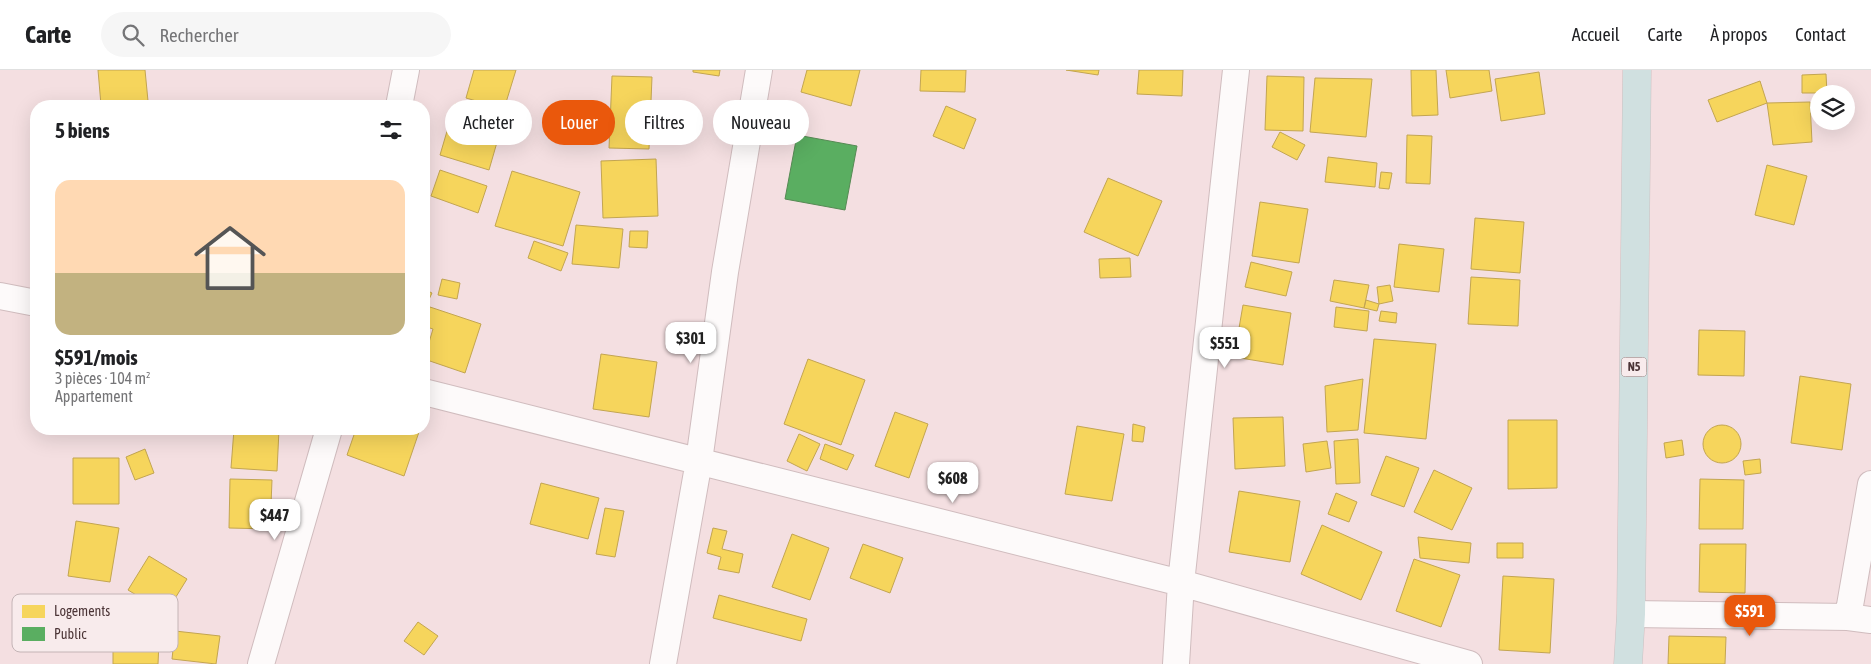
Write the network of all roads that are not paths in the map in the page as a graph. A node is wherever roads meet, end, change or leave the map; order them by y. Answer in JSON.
{"nodes":[{"id":1,"x":406,"y":70,"type":"edge"},
{"id":2,"x":759,"y":70,"type":"edge"},
{"id":3,"x":1236,"y":70,"type":"edge"},
{"id":4,"x":1637,"y":70,"type":"edge"},
{"id":5,"x":400,"y":100,"type":"edge"},
{"id":6,"x":0,"y":296,"type":"edge"},
{"id":7,"x":30,"y":302,"type":"edge"},
{"id":8,"x":430,"y":394,"type":"edge"},
{"id":9,"x":327,"y":435,"type":"edge"},
{"id":10,"x":699,"y":461,"type":"junction"},
{"id":11,"x":1871,"y":484,"type":"edge"},
{"id":12,"x":1181,"y":583,"type":"junction"},
{"id":13,"x":1631,"y":614,"type":"junction"},
{"id":14,"x":1860,"y":619,"type":"edge"},
{"id":15,"x":261,"y":664,"type":"edge"},
{"id":16,"x":663,"y":664,"type":"edge"},
{"id":17,"x":1176,"y":664,"type":"edge"},
{"id":18,"x":1469,"y":664,"type":"edge"},
{"id":19,"x":1628,"y":664,"type":"edge"}],
"edges":[{"from":1,"to":5,"type":"street"},
{"from":2,"to":10,"type":"street"},
{"from":3,"to":12,"type":"street"},
{"from":4,"to":13,"type":"highway","number":"N5"},
{"from":6,"to":7,"type":"street"},
{"from":8,"to":10,"type":"street"},
{"from":9,"to":15,"type":"street"},
{"from":10,"to":12,"type":"street"},
{"from":10,"to":16,"type":"street"},
{"from":11,"to":14,"type":"street"},
{"from":12,"to":17,"type":"street"},
{"from":12,"to":18,"type":"street"},
{"from":13,"to":14,"type":"street"},
{"from":13,"to":19,"type":"highway","number":"N5"}]}
